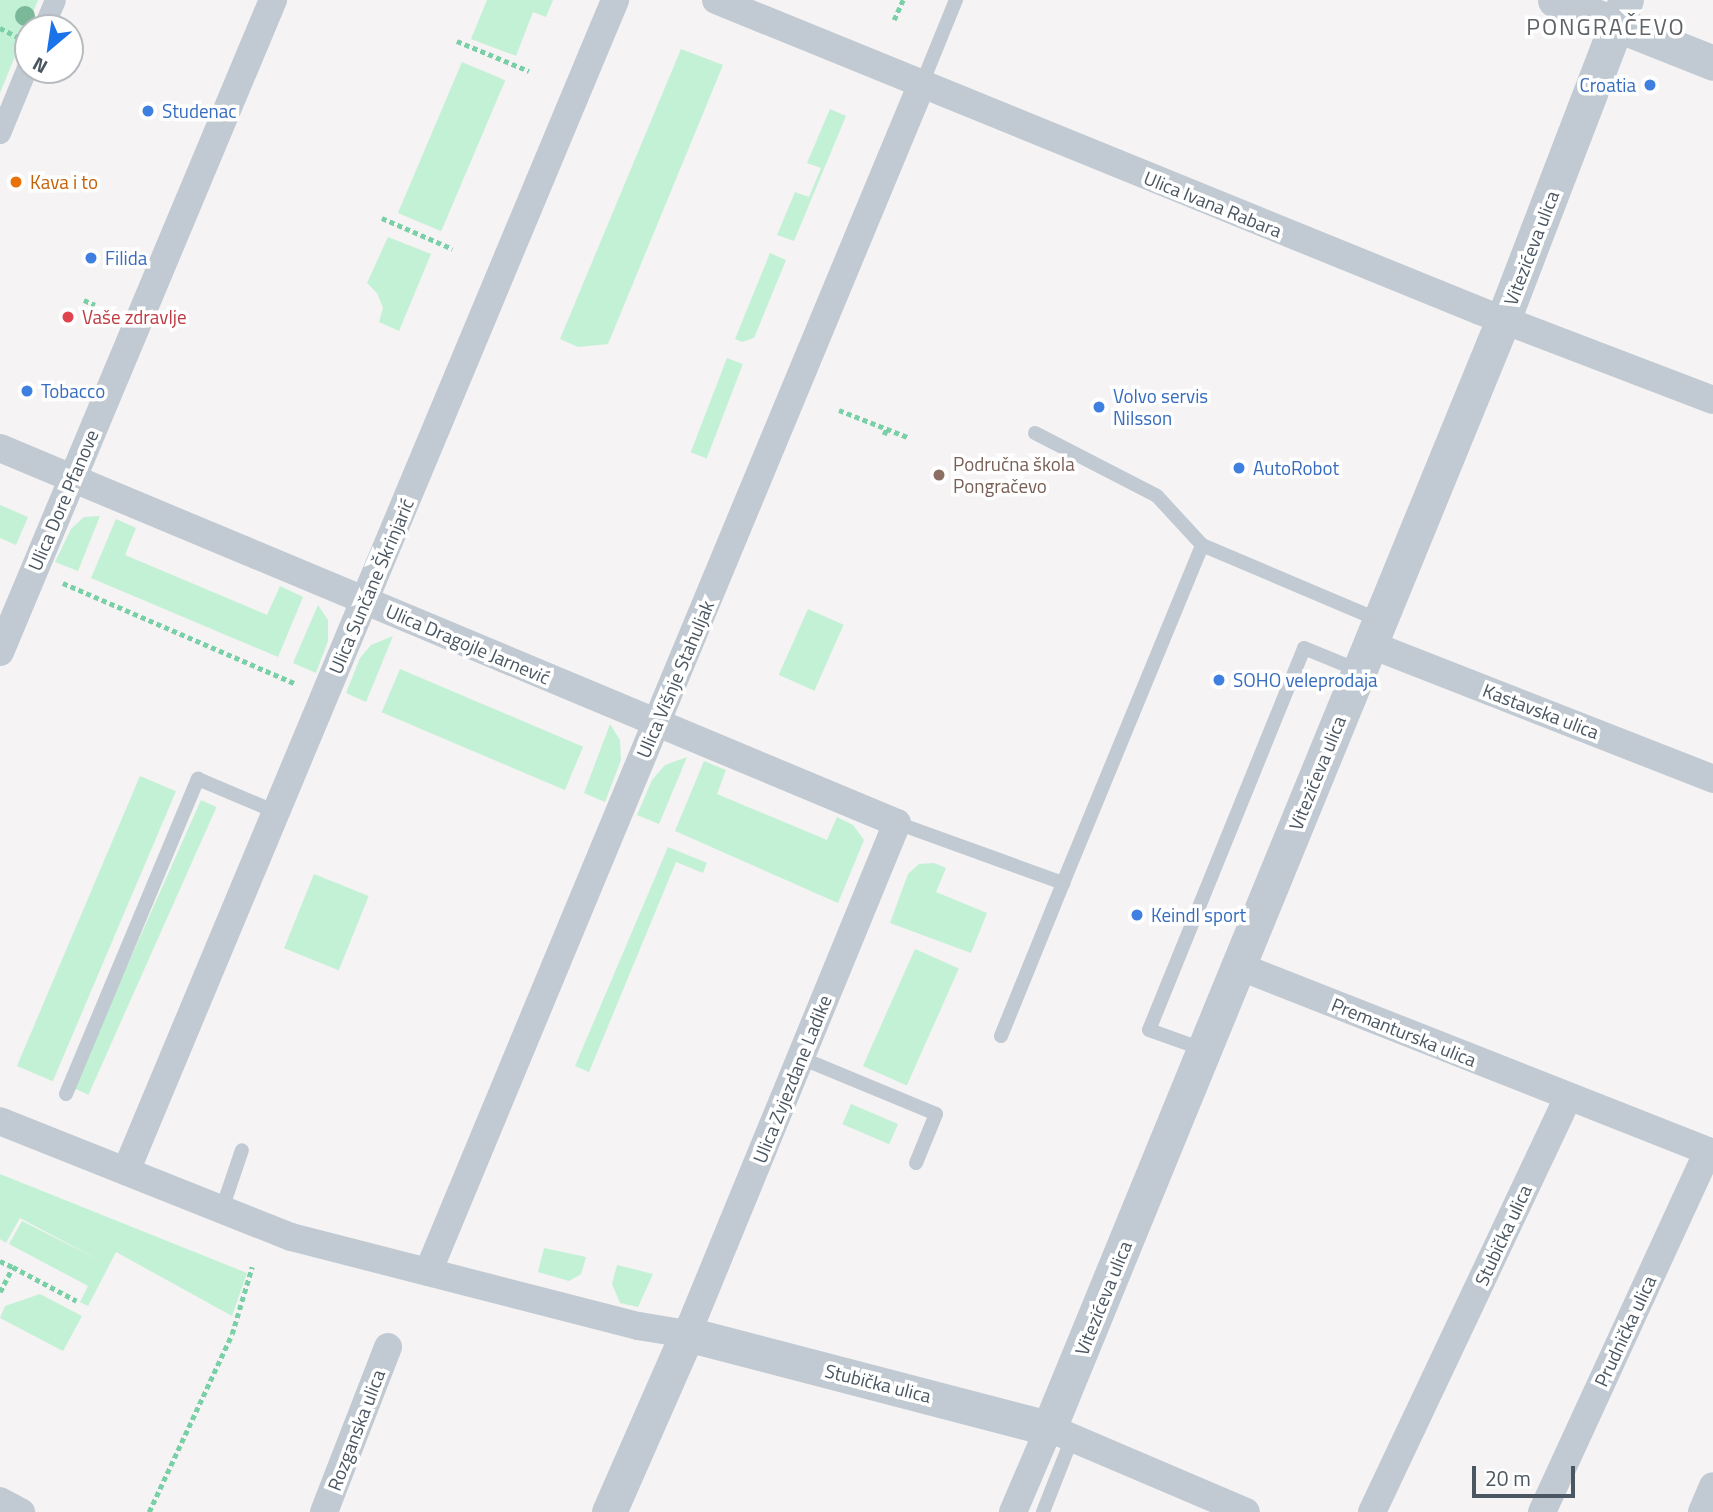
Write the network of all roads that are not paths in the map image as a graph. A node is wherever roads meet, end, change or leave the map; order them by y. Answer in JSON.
{"nodes":[{"id":1,"x":273,"y":0,"type":"edge"},
{"id":2,"x":615,"y":0,"type":"edge"},
{"id":3,"x":716,"y":0,"type":"edge"},
{"id":4,"x":956,"y":0,"type":"edge"},
{"id":5,"x":1555,"y":0,"type":"edge"},
{"id":6,"x":1621,"y":12,"type":"edge"},
{"id":7,"x":1713,"y":63,"type":"edge"},
{"id":8,"x":20,"y":84,"type":"edge"},
{"id":9,"x":922,"y":86,"type":"junction"},
{"id":10,"x":0,"y":133,"type":"edge"},
{"id":11,"x":1503,"y":320,"type":"junction"},
{"id":12,"x":1713,"y":400,"type":"edge"},
{"id":13,"x":1035,"y":433,"type":"dead end"},
{"id":14,"x":0,"y":449,"type":"edge"},
{"id":15,"x":73,"y":479,"type":"junction"},
{"id":16,"x":1202,"y":545,"type":"junction"},
{"id":17,"x":365,"y":600,"type":"junction"},
{"id":18,"x":1369,"y":645,"type":"junction"},
{"id":19,"x":0,"y":652,"type":"edge"},
{"id":20,"x":656,"y":722,"type":"junction"},
{"id":21,"x":1713,"y":779,"type":"edge"},
{"id":22,"x":276,"y":812,"type":"junction"},
{"id":23,"x":897,"y":823,"type":"junction"},
{"id":24,"x":1063,"y":883,"type":"junction"},
{"id":25,"x":1241,"y":967,"type":"junction"},
{"id":26,"x":1001,"y":1036,"type":"dead end"},
{"id":27,"x":1205,"y":1050,"type":"junction"},
{"id":28,"x":801,"y":1058,"type":"junction"},
{"id":29,"x":66,"y":1094,"type":"dead end"},
{"id":30,"x":1568,"y":1097,"type":"junction"},
{"id":31,"x":0,"y":1121,"type":"edge"},
{"id":32,"x":242,"y":1150,"type":"dead end"},
{"id":33,"x":1710,"y":1152,"type":"edge"},
{"id":34,"x":916,"y":1163,"type":"dead end"},
{"id":35,"x":126,"y":1171,"type":"junction"},
{"id":36,"x":222,"y":1209,"type":"junction"},
{"id":37,"x":428,"y":1272,"type":"junction"},
{"id":38,"x":687,"y":1334,"type":"junction"},
{"id":39,"x":388,"y":1347,"type":"dead end"},
{"id":40,"x":1061,"y":1433,"type":"junction"},
{"id":41,"x":1713,"y":1486,"type":"edge"},
{"id":42,"x":0,"y":1501,"type":"edge"},
{"id":43,"x":21,"y":1512,"type":"edge"},
{"id":44,"x":324,"y":1512,"type":"edge"},
{"id":45,"x":609,"y":1512,"type":"edge"},
{"id":46,"x":1013,"y":1512,"type":"edge"},
{"id":47,"x":1043,"y":1512,"type":"edge"},
{"id":48,"x":1246,"y":1512,"type":"edge"},
{"id":49,"x":1372,"y":1512,"type":"edge"},
{"id":50,"x":1542,"y":1512,"type":"edge"},
{"id":51,"x":1702,"y":1512,"type":"edge"}],
"edges":[{"from":1,"to":15,"type":"street","name":"Ulica Dore Pfanove"},
{"from":2,"to":17,"type":"street","name":"Ulica Sunčane Škrinjarić"},
{"from":3,"to":9,"type":"street","name":"Ulica Ivana Rabara"},
{"from":4,"to":9,"type":"lane"},
{"from":5,"to":6,"type":"street"},
{"from":6,"to":7,"type":"street"},
{"from":6,"to":11,"type":"street","name":"Vitezićeva ulica"},
{"from":8,"to":10,"type":"street"},
{"from":9,"to":11,"type":"street","name":"Ulica Ivana Rabara"},
{"from":9,"to":20,"type":"street","name":"Ulica Višnje Stahuljak"},
{"from":11,"to":12,"type":"street","name":"Ulica Ivana Rabara"},
{"from":11,"to":18,"type":"street","name":"Vitezićeva ulica"},
{"from":13,"to":16,"type":"lane"},
{"from":14,"to":15,"type":"street","name":"Ulica Dragojle Jarnević"},
{"from":15,"to":17,"type":"street","name":"Ulica Dragojle Jarnević"},
{"from":15,"to":19,"type":"street","name":"Ulica Dore Pfanove"},
{"from":16,"to":18,"type":"lane"},
{"from":16,"to":24,"type":"lane"},
{"from":17,"to":20,"type":"street","name":"Ulica Dragojle Jarnević"},
{"from":17,"to":22,"type":"street","name":"Ulica Sunčane Škrinjarić"},
{"from":18,"to":21,"type":"street","name":"Kastavska ulica"},
{"from":18,"to":25,"type":"street","name":"Vitezićeva ulica"},
{"from":18,"to":27,"type":"lane"},
{"from":20,"to":23,"type":"street","name":"Ulica Dragojle Jarnević"},
{"from":20,"to":37,"type":"street","name":"Ulica Višnje Stahuljak"},
{"from":22,"to":29,"type":"lane"},
{"from":22,"to":35,"type":"street","name":"Ulica Sunčane Škrinjarić"},
{"from":23,"to":24,"type":"lane"},
{"from":23,"to":28,"type":"street","name":"Ulica Zvjezdane Ladike"},
{"from":24,"to":26,"type":"lane"},
{"from":25,"to":27,"type":"street","name":"Vitezićeva ulica"},
{"from":25,"to":30,"type":"street","name":"Premanturska ulica"},
{"from":27,"to":40,"type":"street","name":"Vitezićeva ulica"},
{"from":28,"to":34,"type":"lane"},
{"from":28,"to":38,"type":"street","name":"Ulica Zvjezdane Ladike"},
{"from":30,"to":33,"type":"street"},
{"from":30,"to":49,"type":"street","name":"Stubička ulica"},
{"from":31,"to":35,"type":"street"},
{"from":32,"to":36,"type":"lane"},
{"from":33,"to":50,"type":"street","name":"Prudnička ulica"},
{"from":35,"to":36,"type":"street"},
{"from":36,"to":37,"type":"street"},
{"from":37,"to":38,"type":"street"},
{"from":38,"to":40,"type":"street","name":"Stubička ulica"},
{"from":38,"to":45,"type":"street"},
{"from":39,"to":44,"type":"street","name":"Rozganska ulica"},
{"from":40,"to":46,"type":"street"},
{"from":40,"to":47,"type":"lane"},
{"from":40,"to":48,"type":"street","name":"Stubička ulica"},
{"from":41,"to":51,"type":"street"},
{"from":42,"to":43,"type":"street"}]}
